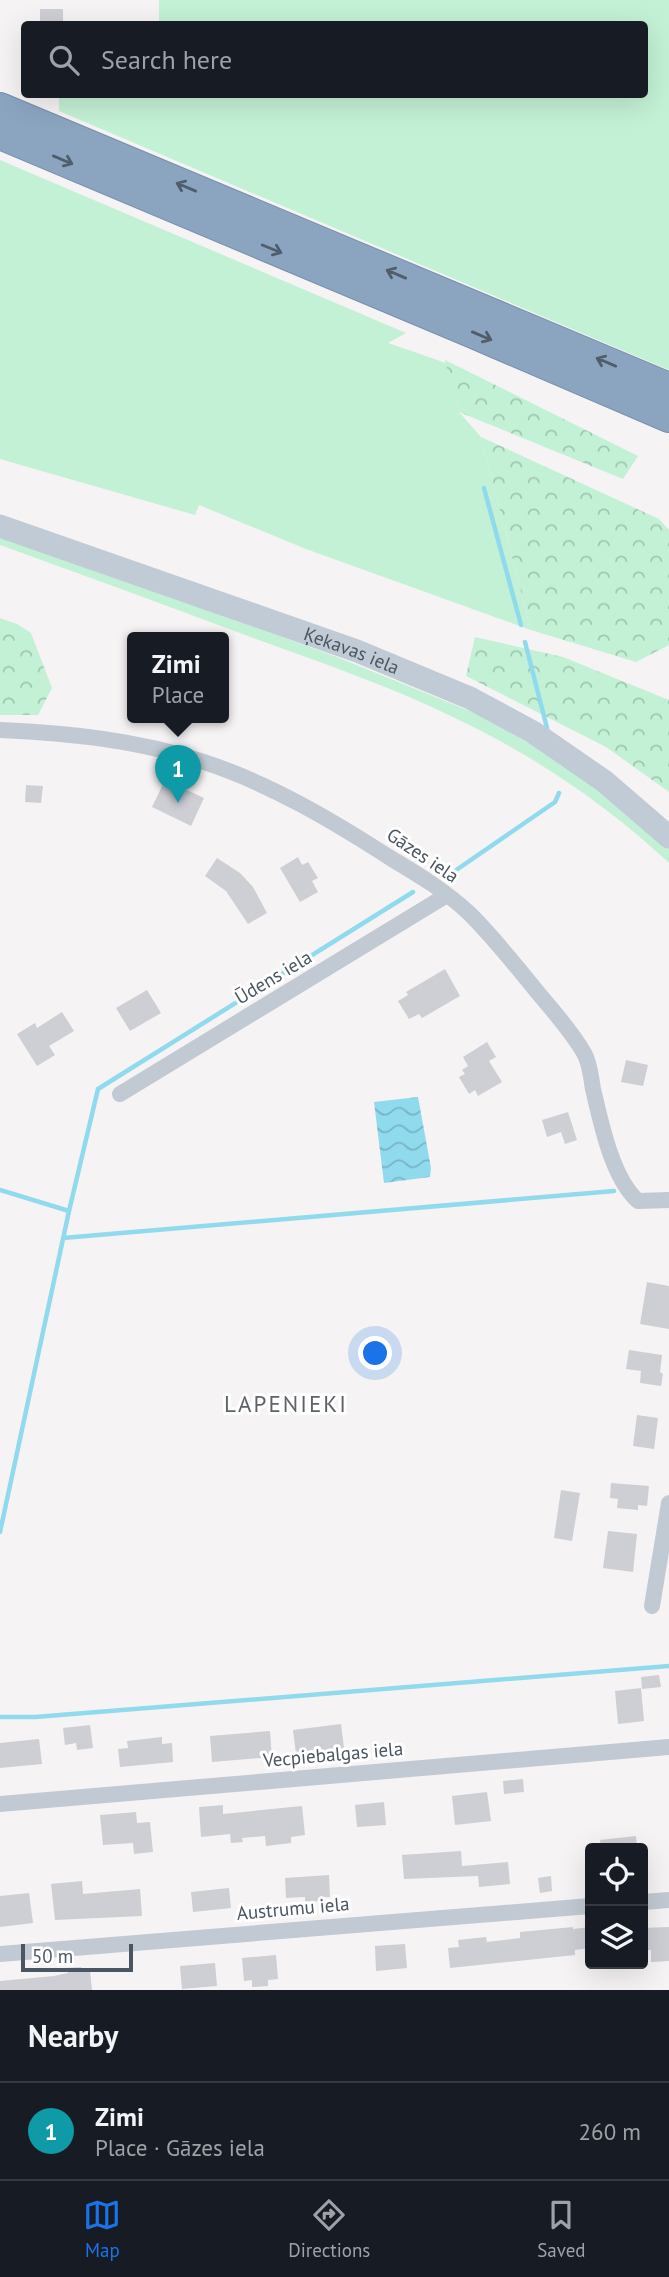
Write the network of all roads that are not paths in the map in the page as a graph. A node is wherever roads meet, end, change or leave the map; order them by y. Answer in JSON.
{"nodes":[{"id":1,"x":0,"y":108,"type":"edge"},
{"id":2,"x":0,"y":134,"type":"edge"},
{"id":3,"x":669,"y":388,"type":"edge"},
{"id":4,"x":669,"y":417,"type":"edge"},
{"id":5,"x":0,"y":526,"type":"edge"},
{"id":6,"x":0,"y":730,"type":"edge"},
{"id":7,"x":669,"y":837,"type":"edge"},
{"id":8,"x":447,"y":895,"type":"junction"},
{"id":9,"x":120,"y":1094,"type":"dead end"},
{"id":10,"x":669,"y":1200,"type":"edge"},
{"id":11,"x":669,"y":1503,"type":"edge"},
{"id":12,"x":652,"y":1606,"type":"dead end"},
{"id":13,"x":669,"y":1746,"type":"edge"},
{"id":14,"x":0,"y":1804,"type":"edge"},
{"id":15,"x":669,"y":1900,"type":"edge"},
{"id":16,"x":648,"y":1902,"type":"edge"},
{"id":17,"x":585,"y":1906,"type":"edge"},
{"id":18,"x":0,"y":1954,"type":"edge"}],
"edges":[{"from":3,"to":1,"type":"highway","one_way":true},
{"from":2,"to":4,"type":"highway","one_way":true},
{"from":5,"to":7,"type":"main road","name":"Ķekavas iela"},
{"from":6,"to":8,"type":"street","name":"Gāzes iela"},
{"from":8,"to":9,"type":"street","name":"Ūdens iela"},
{"from":8,"to":10,"type":"street","name":"Gāzes iela"},
{"from":11,"to":12,"type":"street"},
{"from":13,"to":14,"type":"street","name":"Vecpiebalgas iela"},
{"from":15,"to":16,"type":"street"},
{"from":17,"to":18,"type":"street","name":"Austrumu iela"}]}
